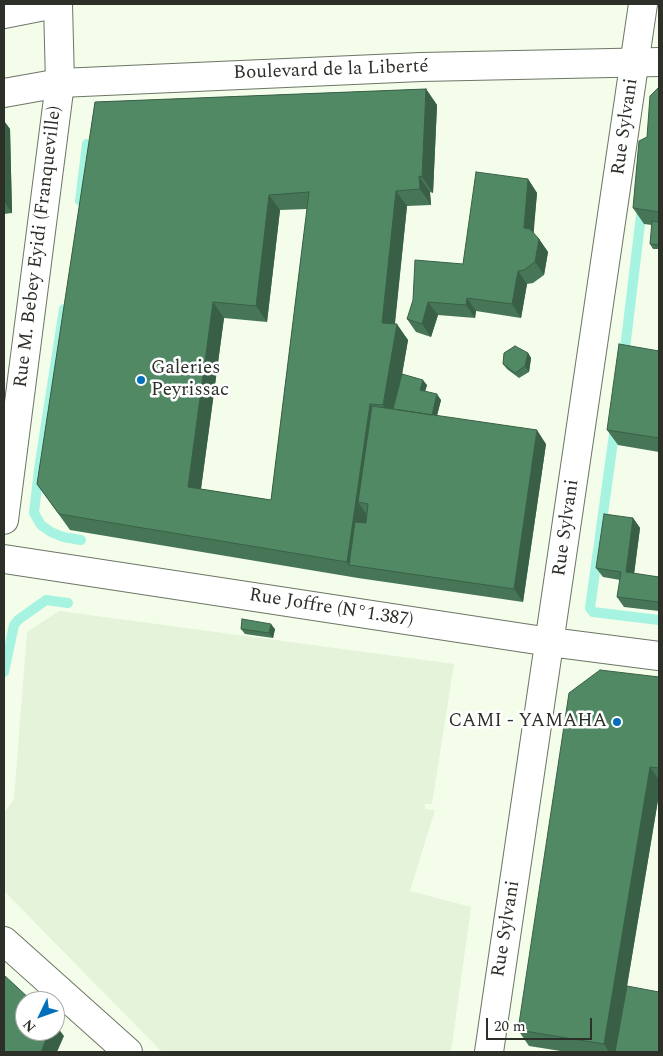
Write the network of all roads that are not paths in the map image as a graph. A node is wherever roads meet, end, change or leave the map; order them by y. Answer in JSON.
{"nodes":[{"id":1,"x":56,"y":4,"type":"edge"},
{"id":2,"x":643,"y":4,"type":"edge"},
{"id":3,"x":4,"y":14,"type":"edge"},
{"id":4,"x":647,"y":63,"type":"edge"},
{"id":5,"x":60,"y":83,"type":"junction"},
{"id":6,"x":4,"y":93,"type":"edge"},
{"id":7,"x":4,"y":520,"type":"edge"},
{"id":8,"x":4,"y":560,"type":"edge"},
{"id":9,"x":550,"y":642,"type":"junction"},
{"id":10,"x":659,"y":656,"type":"edge"},
{"id":11,"x":4,"y":941,"type":"edge"},
{"id":12,"x":128,"y":1052,"type":"edge"},
{"id":13,"x":489,"y":1052,"type":"edge"}],
"edges":[{"from":1,"to":3,"type":"street"},
{"from":1,"to":5,"type":"street","name":"Rue M. Bebey Eyidi (Franqueville)"},
{"from":2,"to":4,"type":"street","name":"Rue Sylvani"},
{"from":4,"to":5,"type":"street","name":"Boulevard de la Liberté"},
{"from":4,"to":9,"type":"street","name":"Rue Sylvani"},
{"from":5,"to":6,"type":"street","name":"Boulevard de la Liberté"},
{"from":5,"to":7,"type":"street","name":"Rue M. Bebey Eyidi (Franqueville)"},
{"from":8,"to":9,"type":"street","name":"Rue Joffre (N°1.387)"},
{"from":9,"to":10,"type":"street","name":"Rue Joffre (N°1.387)"},
{"from":9,"to":13,"type":"street","name":"Rue Sylvani"},
{"from":11,"to":12,"type":"street"}]}
